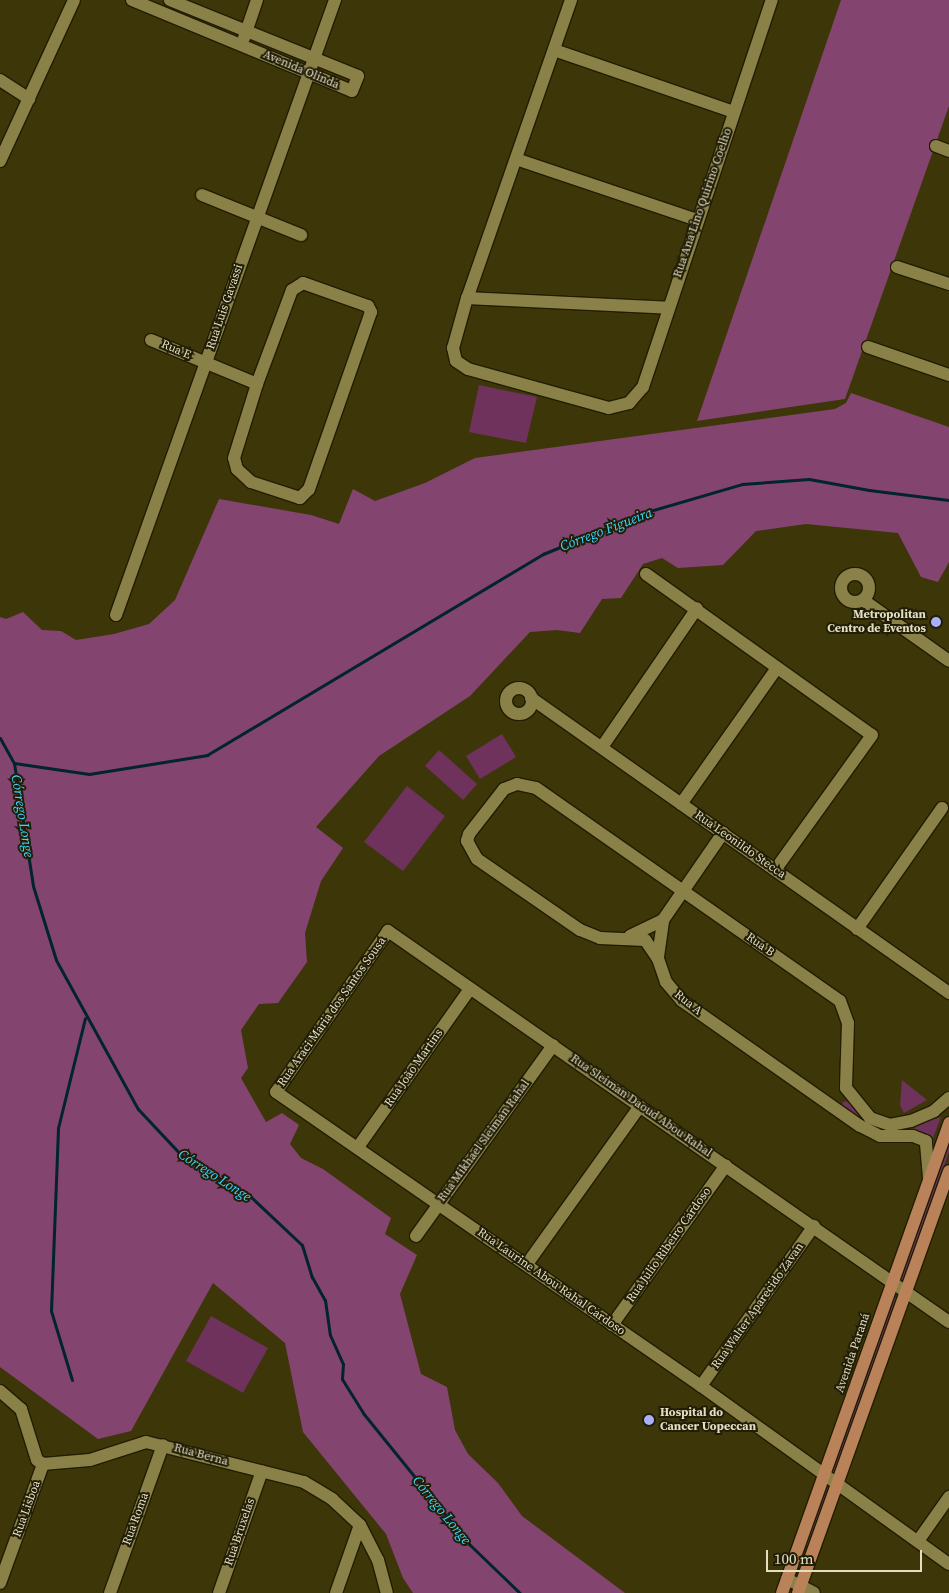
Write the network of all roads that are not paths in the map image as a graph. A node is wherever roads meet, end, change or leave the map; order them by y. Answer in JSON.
{"nodes":[{"id":1,"x":74,"y":0,"type":"edge"},
{"id":2,"x":132,"y":0,"type":"edge"},
{"id":3,"x":170,"y":0,"type":"edge"},
{"id":4,"x":257,"y":0,"type":"edge"},
{"id":5,"x":335,"y":0,"type":"edge"},
{"id":6,"x":571,"y":0,"type":"edge"},
{"id":7,"x":770,"y":1,"type":"edge"},
{"id":8,"x":246,"y":31,"type":"junction"},
{"id":9,"x":242,"y":45,"type":"junction"},
{"id":10,"x":554,"y":50,"type":"junction"},
{"id":11,"x":314,"y":58,"type":"junction"},
{"id":12,"x":309,"y":72,"type":"junction"},
{"id":13,"x":0,"y":80,"type":"edge"},
{"id":14,"x":29,"y":99,"type":"junction"},
{"id":15,"x":734,"y":112,"type":"junction"},
{"id":16,"x":936,"y":146,"type":"dead end"},
{"id":17,"x":949,"y":151,"type":"edge"},
{"id":18,"x":516,"y":160,"type":"junction"},
{"id":19,"x":0,"y":161,"type":"edge"},
{"id":20,"x":202,"y":195,"type":"dead end"},
{"id":21,"x":256,"y":217,"type":"junction"},
{"id":22,"x":697,"y":220,"type":"junction"},
{"id":23,"x":301,"y":235,"type":"dead end"},
{"id":24,"x":897,"y":267,"type":"dead end"},
{"id":25,"x":949,"y":284,"type":"edge"},
{"id":26,"x":467,"y":298,"type":"junction"},
{"id":27,"x":668,"y":308,"type":"junction"},
{"id":28,"x":151,"y":340,"type":"dead end"},
{"id":29,"x":868,"y":347,"type":"dead end"},
{"id":30,"x":205,"y":362,"type":"junction"},
{"id":31,"x":949,"y":375,"type":"edge"},
{"id":32,"x":257,"y":384,"type":"junction"},
{"id":33,"x":646,"y":574,"type":"dead end"},
{"id":34,"x":863,"y":600,"type":"dead end"},
{"id":35,"x":697,"y":608,"type":"junction"},
{"id":36,"x":116,"y":615,"type":"dead end"},
{"id":37,"x":949,"y":661,"type":"edge"},
{"id":38,"x":777,"y":668,"type":"junction"},
{"id":39,"x":530,"y":704,"type":"dead end"},
{"id":40,"x":602,"y":747,"type":"junction"},
{"id":41,"x":498,"y":794,"type":"joint"},
{"id":42,"x":681,"y":804,"type":"junction"},
{"id":43,"x":942,"y":808,"type":"dead end"},
{"id":44,"x":723,"y":833,"type":"junction"},
{"id":45,"x":775,"y":870,"type":"junction"},
{"id":46,"x":683,"y":891,"type":"junction"},
{"id":47,"x":663,"y":920,"type":"junction"},
{"id":48,"x":857,"y":929,"type":"junction"},
{"id":49,"x":388,"y":931,"type":"joint"},
{"id":50,"x":628,"y":937,"type":"junction"},
{"id":51,"x":658,"y":959,"type":"junction"},
{"id":52,"x":470,"y":989,"type":"junction"},
{"id":53,"x":949,"y":993,"type":"edge"},
{"id":54,"x":553,"y":1045,"type":"junction"},
{"id":55,"x":276,"y":1092,"type":"joint"},
{"id":56,"x":850,"y":1096,"type":"junction"},
{"id":57,"x":949,"y":1098,"type":"edge"},
{"id":58,"x":832,"y":1104,"type":"junction"},
{"id":59,"x":640,"y":1106,"type":"junction"},
{"id":60,"x":911,"y":1121,"type":"junction"},
{"id":61,"x":949,"y":1123,"type":"edge"},
{"id":62,"x":913,"y":1136,"type":"junction"},
{"id":63,"x":358,"y":1147,"type":"junction"},
{"id":64,"x":726,"y":1165,"type":"junction"},
{"id":65,"x":949,"y":1171,"type":"edge"},
{"id":66,"x":930,"y":1178,"type":"junction"},
{"id":67,"x":439,"y":1204,"type":"junction"},
{"id":68,"x":814,"y":1226,"type":"junction"},
{"id":69,"x":416,"y":1236,"type":"dead end"},
{"id":70,"x":527,"y":1264,"type":"junction"},
{"id":71,"x":892,"y":1283,"type":"junction"},
{"id":72,"x":906,"y":1291,"type":"junction"},
{"id":73,"x":949,"y":1322,"type":"edge"},
{"id":74,"x":612,"y":1325,"type":"junction"},
{"id":75,"x":701,"y":1386,"type":"junction"},
{"id":76,"x":0,"y":1391,"type":"edge"},
{"id":77,"x":163,"y":1445,"type":"junction"},
{"id":78,"x":43,"y":1464,"type":"junction"},
{"id":79,"x":262,"y":1471,"type":"junction"},
{"id":80,"x":824,"y":1475,"type":"junction"},
{"id":81,"x":836,"y":1483,"type":"junction"},
{"id":82,"x":949,"y":1497,"type":"edge"},
{"id":83,"x":360,"y":1524,"type":"junction"},
{"id":84,"x":918,"y":1541,"type":"junction"},
{"id":85,"x":798,"y":1548,"type":"junction"},
{"id":86,"x":811,"y":1552,"type":"junction"},
{"id":87,"x":949,"y":1564,"type":"edge"},
{"id":88,"x":787,"y":1579,"type":"junction"},
{"id":89,"x":0,"y":1583,"type":"edge"},
{"id":90,"x":799,"y":1589,"type":"edge"},
{"id":91,"x":110,"y":1593,"type":"edge"},
{"id":92,"x":219,"y":1593,"type":"edge"},
{"id":93,"x":336,"y":1593,"type":"edge"},
{"id":94,"x":387,"y":1593,"type":"edge"},
{"id":95,"x":782,"y":1593,"type":"edge"},
{"id":96,"x":814,"y":1593,"type":"edge"}],
"edges":[{"from":1,"to":14,"type":"street"},
{"from":2,"to":9,"type":"street","name":"Avenida Olinda"},
{"from":3,"to":8,"type":"street","name":"Avenida Olinda"},
{"from":4,"to":8,"type":"street"},
{"from":5,"to":11,"type":"street","name":"Rua Luis Gavassi"},
{"from":6,"to":10,"type":"street"},
{"from":7,"to":15,"type":"street","name":"Rua Ana Lino Quirino Coelho"},
{"from":8,"to":9,"type":"street"},
{"from":8,"to":11,"type":"street","name":"Avenida Olinda"},
{"from":9,"to":12,"type":"street","name":"Avenida Olinda"},
{"from":10,"to":15,"type":"street"},
{"from":10,"to":18,"type":"street"},
{"from":11,"to":12,"type":"street","name":"Rua Luis Gavassi"},
{"from":11,"to":12,"type":"street","name":"Avenida Olinda"},
{"from":12,"to":21,"type":"street","name":"Rua Luis Gavassi"},
{"from":13,"to":14,"type":"street"},
{"from":14,"to":19,"type":"street"},
{"from":15,"to":22,"type":"street","name":"Rua Ana Lino Quirino Coelho"},
{"from":16,"to":17,"type":"street"},
{"from":18,"to":22,"type":"street"},
{"from":18,"to":26,"type":"street"},
{"from":20,"to":21,"type":"street"},
{"from":21,"to":23,"type":"street"},
{"from":21,"to":30,"type":"street","name":"Rua Luis Gavassi"},
{"from":22,"to":27,"type":"street","name":"Rua Ana Lino Quirino Coelho"},
{"from":24,"to":25,"type":"street"},
{"from":26,"to":27,"type":"street"},
{"from":26,"to":27,"type":"street","name":"Rua Ana Lino Quirino Coelho"},
{"from":28,"to":30,"type":"street","name":"Rua E"},
{"from":29,"to":31,"type":"street"},
{"from":30,"to":32,"type":"street","name":"Rua E"},
{"from":30,"to":36,"type":"street","name":"Rua Luis Gavassi"},
{"from":32,"to":32,"type":"street"},
{"from":33,"to":35,"type":"street"},
{"from":34,"to":37,"type":"street"},
{"from":35,"to":38,"type":"street"},
{"from":35,"to":40,"type":"street"},
{"from":38,"to":42,"type":"street"},
{"from":38,"to":45,"type":"street"},
{"from":39,"to":40,"type":"street","name":"Rua Leonildo Stecca"},
{"from":40,"to":42,"type":"street","name":"Rua Leonildo Stecca"},
{"from":41,"to":46,"type":"street","name":"Rua B"},
{"from":41,"to":50,"type":"street","name":"Rua A"},
{"from":42,"to":44,"type":"street","name":"Rua Leonildo Stecca"},
{"from":43,"to":48,"type":"street"},
{"from":44,"to":45,"type":"street","name":"Rua Leonildo Stecca"},
{"from":44,"to":46,"type":"street"},
{"from":45,"to":48,"type":"street","name":"Rua Leonildo Stecca"},
{"from":46,"to":47,"type":"street"},
{"from":46,"to":56,"type":"street","name":"Rua B"},
{"from":47,"to":50,"type":"street"},
{"from":47,"to":51,"type":"street"},
{"from":48,"to":53,"type":"street","name":"Rua Leonildo Stecca"},
{"from":49,"to":52,"type":"street","name":"Rua Sleiman Daoud Abou Rahal"},
{"from":49,"to":55,"type":"street","name":"Rua Araci Maria dos Santos Sousa"},
{"from":50,"to":51,"type":"street","name":"Rua A"},
{"from":51,"to":58,"type":"street","name":"Rua A"},
{"from":52,"to":54,"type":"street","name":"Rua Sleiman Daoud Abou Rahal"},
{"from":52,"to":63,"type":"street","name":"Rua João Martins"},
{"from":54,"to":59,"type":"street","name":"Rua Sleiman Daoud Abou Rahal"},
{"from":54,"to":67,"type":"street","name":"Rua Mikhael Sleiman Rahal"},
{"from":55,"to":63,"type":"street","name":"Rua Laurine Abou Rahal Cardoso"},
{"from":56,"to":58,"type":"street"},
{"from":56,"to":60,"type":"street"},
{"from":57,"to":60,"type":"street"},
{"from":58,"to":62,"type":"street","name":"Rua A"},
{"from":59,"to":64,"type":"street","name":"Rua Sleiman Daoud Abou Rahal"},
{"from":59,"to":70,"type":"street"},
{"from":60,"to":62,"type":"street"},
{"from":61,"to":66,"type":"main road","name":"Avenida Paraná"},
{"from":62,"to":66,"type":"street"},
{"from":63,"to":67,"type":"street","name":"Rua Laurine Abou Rahal Cardoso"},
{"from":64,"to":68,"type":"street","name":"Rua Sleiman Daoud Abou Rahal"},
{"from":64,"to":74,"type":"street","name":"Rua Julio Ribeiro Cardoso"},
{"from":65,"to":72,"type":"main road"},
{"from":66,"to":71,"type":"main road","name":"Avenida Paraná"},
{"from":67,"to":69,"type":"street","name":"Rua Mikhael Sleiman Rahal"},
{"from":67,"to":70,"type":"street","name":"Rua Laurine Abou Rahal Cardoso"},
{"from":68,"to":71,"type":"street","name":"Rua Sleiman Daoud Abou Rahal"},
{"from":68,"to":75,"type":"street","name":"Rua Walter Aparecido Zavan"},
{"from":70,"to":74,"type":"street","name":"Rua Laurine Abou Rahal Cardoso"},
{"from":71,"to":72,"type":"street","name":"Rua Sleiman Daoud Abou Rahal"},
{"from":71,"to":80,"type":"main road","name":"Avenida Paraná"},
{"from":72,"to":73,"type":"street","name":"Rua Sleiman Daoud Abou Rahal"},
{"from":72,"to":81,"type":"main road"},
{"from":74,"to":75,"type":"street","name":"Rua Laurine Abou Rahal Cardoso"},
{"from":75,"to":80,"type":"street","name":"Rua Laurine Abou Rahal Cardoso"},
{"from":76,"to":78,"type":"street"},
{"from":77,"to":78,"type":"street","name":"Rua Berna"},
{"from":77,"to":79,"type":"street","name":"Rua Berna"},
{"from":77,"to":91,"type":"street","name":"Rua Roma"},
{"from":78,"to":89,"type":"street","name":"Rua Lisboa"},
{"from":79,"to":83,"type":"street","name":"Rua Berna"},
{"from":79,"to":92,"type":"street","name":"Rua Bruxelas"},
{"from":80,"to":81,"type":"street","name":"Rua Laurine Abou Rahal Cardoso"},
{"from":80,"to":85,"type":"main road","name":"Avenida Paraná"},
{"from":81,"to":84,"type":"street","name":"Rua Laurine Abou Rahal Cardoso"},
{"from":81,"to":86,"type":"main road"},
{"from":82,"to":84,"type":"street"},
{"from":83,"to":93,"type":"street"},
{"from":83,"to":94,"type":"street","name":"Rua Berna"},
{"from":84,"to":87,"type":"street","name":"Rua Laurine Abou Rahal Cardoso"},
{"from":85,"to":86,"type":"main road"},
{"from":85,"to":88,"type":"main road","name":"Avenida Paraná"},
{"from":86,"to":90,"type":"main road"},
{"from":88,"to":90,"type":"street"},
{"from":88,"to":95,"type":"main road","name":"Avenida Paraná"},
{"from":90,"to":96,"type":"street"}]}
